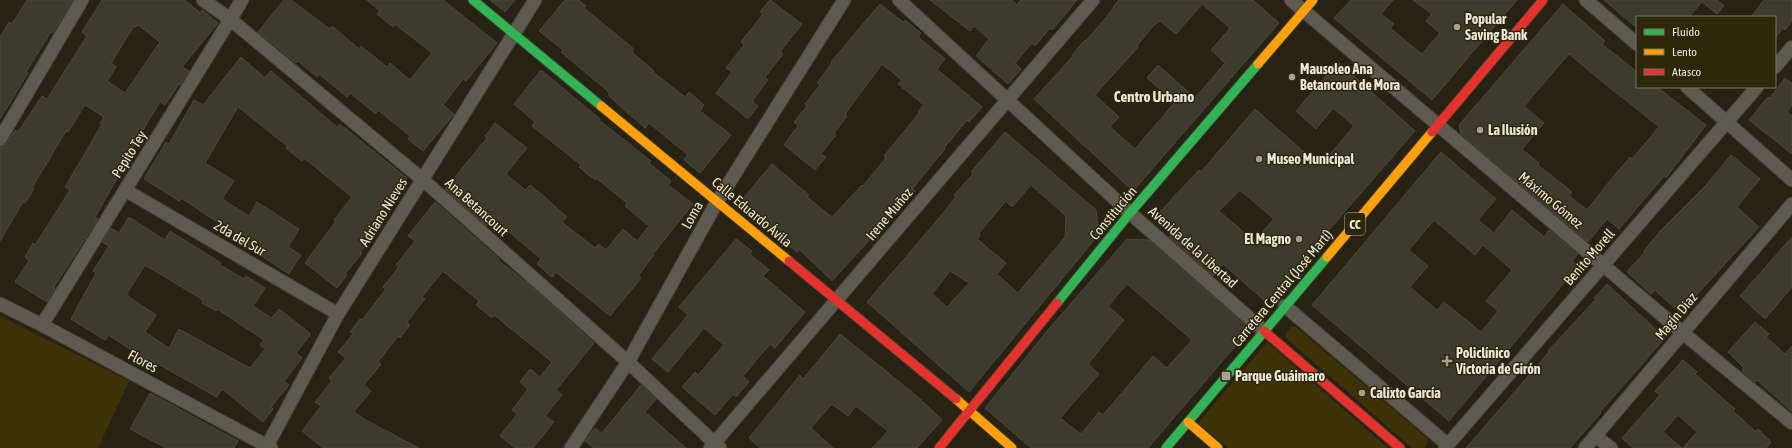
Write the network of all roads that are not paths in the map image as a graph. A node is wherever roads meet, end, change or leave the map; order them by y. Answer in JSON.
{"nodes":[{"id":1,"x":82,"y":0,"type":"edge"},
{"id":2,"x":203,"y":0,"type":"edge"},
{"id":3,"x":242,"y":0,"type":"edge"},
{"id":4,"x":473,"y":0,"type":"edge"},
{"id":5,"x":535,"y":0,"type":"edge"},
{"id":6,"x":844,"y":0,"type":"edge"},
{"id":7,"x":899,"y":0,"type":"edge"},
{"id":8,"x":1093,"y":0,"type":"edge"},
{"id":9,"x":1291,"y":0,"type":"edge"},
{"id":10,"x":1313,"y":0,"type":"edge"},
{"id":11,"x":1543,"y":0,"type":"edge"},
{"id":12,"x":1586,"y":0,"type":"edge"},
{"id":13,"x":1304,"y":12,"type":"junction"},
{"id":14,"x":230,"y":19,"type":"junction"},
{"id":15,"x":514,"y":34,"type":"junction"},
{"id":16,"x":1636,"y":43,"type":"edge"},
{"id":17,"x":1792,"y":47,"type":"edge"},
{"id":18,"x":1776,"y":65,"type":"edge"},
{"id":19,"x":1688,"y":88,"type":"edge"},
{"id":20,"x":1756,"y":88,"type":"edge"},
{"id":21,"x":1007,"y":100,"type":"junction"},
{"id":22,"x":1727,"y":122,"type":"junction"},
{"id":23,"x":1438,"y":125,"type":"junction"},
{"id":24,"x":0,"y":139,"type":"edge"},
{"id":25,"x":422,"y":180,"type":"junction"},
{"id":26,"x":1792,"y":180,"type":"edge"},
{"id":27,"x":125,"y":190,"type":"junction"},
{"id":28,"x":717,"y":202,"type":"junction"},
{"id":29,"x":1792,"y":204,"type":"edge"},
{"id":30,"x":1130,"y":213,"type":"junction"},
{"id":31,"x":1604,"y":265,"type":"junction"},
{"id":32,"x":836,"y":300,"type":"junction"},
{"id":33,"x":0,"y":304,"type":"edge"},
{"id":34,"x":1285,"y":306,"type":"junction"},
{"id":35,"x":338,"y":314,"type":"junction"},
{"id":36,"x":42,"y":325,"type":"junction"},
{"id":37,"x":1264,"y":331,"type":"junction"},
{"id":38,"x":1683,"y":333,"type":"junction"},
{"id":39,"x":628,"y":362,"type":"junction"},
{"id":40,"x":970,"y":411,"type":"junction"},
{"id":41,"x":1188,"y":422,"type":"junction"},
{"id":42,"x":1792,"y":423,"type":"edge"},
{"id":43,"x":1595,"y":436,"type":"junction"},
{"id":44,"x":715,"y":446,"type":"edge"},
{"id":45,"x":1447,"y":446,"type":"edge"},
{"id":46,"x":269,"y":447,"type":"edge"},
{"id":47,"x":572,"y":448,"type":"edge"},
{"id":48,"x":939,"y":448,"type":"edge"},
{"id":49,"x":1012,"y":448,"type":"edge"},
{"id":50,"x":1166,"y":448,"type":"edge"},
{"id":51,"x":1218,"y":448,"type":"edge"},
{"id":52,"x":1400,"y":448,"type":"edge"},
{"id":53,"x":1585,"y":448,"type":"edge"},
{"id":54,"x":1611,"y":448,"type":"edge"}],
"edges":[{"from":1,"to":24,"type":"street"},
{"from":2,"to":14,"type":"street","name":"Ana Betancourt"},
{"from":3,"to":14,"type":"street","name":"Pepito Tey"},
{"from":4,"to":15,"type":"main road","name":"Calle Eduardo Ávila"},
{"from":5,"to":15,"type":"street","name":"Adriano Nieves"},
{"from":6,"to":28,"type":"street","name":"Loma"},
{"from":7,"to":21,"type":"street","name":"Avenida de la Libertad"},
{"from":8,"to":21,"type":"street","name":"Irene Muñoz"},
{"from":9,"to":13,"type":"street","name":"Máximo Gómez"},
{"from":10,"to":13,"type":"main road","name":"Constitución"},
{"from":11,"to":23,"type":"main road","name":"Carretera Central (José Martí)","number":"CC"},
{"from":12,"to":16,"type":"street"},
{"from":13,"to":23,"type":"street","name":"Máximo Gómez"},
{"from":13,"to":30,"type":"main road","name":"Constitución"},
{"from":14,"to":25,"type":"street","name":"Ana Betancourt"},
{"from":14,"to":27,"type":"street","name":"Pepito Tey"},
{"from":15,"to":25,"type":"street","name":"Adriano Nieves"},
{"from":15,"to":28,"type":"main road","name":"Calle Eduardo Ávila"},
{"from":17,"to":18,"type":"street"},
{"from":19,"to":22,"type":"street"},
{"from":20,"to":22,"type":"street","name":"Benito Morell"},
{"from":21,"to":30,"type":"street","name":"Avenida de la Libertad"},
{"from":21,"to":32,"type":"street","name":"Irene Muñoz"},
{"from":22,"to":26,"type":"street"},
{"from":22,"to":31,"type":"street","name":"Benito Morell"},
{"from":23,"to":31,"type":"street","name":"Máximo Gómez"},
{"from":23,"to":34,"type":"main road","name":"Carretera Central (José Martí)","number":"CC"},
{"from":25,"to":35,"type":"street","name":"Adriano Nieves"},
{"from":25,"to":39,"type":"street","name":"Ana Betancourt"},
{"from":27,"to":35,"type":"street","name":"2da del Sur"},
{"from":27,"to":36,"type":"street","name":"Pepito Tey"},
{"from":28,"to":32,"type":"main road","name":"Calle Eduardo Ávila"},
{"from":28,"to":39,"type":"street","name":"Loma"},
{"from":29,"to":38,"type":"street","name":"Magín Diaz"},
{"from":30,"to":37,"type":"street","name":"Avenida de la Libertad"},
{"from":30,"to":40,"type":"main road","name":"Constitución"},
{"from":31,"to":38,"type":"street","name":"Máximo Gómez"},
{"from":31,"to":45,"type":"street","name":"Benito Morell"},
{"from":32,"to":40,"type":"main road","name":"Calle Eduardo Ávila"},
{"from":32,"to":44,"type":"street","name":"Irene Muñoz"},
{"from":33,"to":36,"type":"street","name":"Flores"},
{"from":34,"to":37,"type":"main road","name":"Carretera Central (José Martí)","number":"CC"},
{"from":34,"to":45,"type":"street"},
{"from":35,"to":46,"type":"street","name":"Adriano Nieves"},
{"from":36,"to":46,"type":"street","name":"Flores"},
{"from":37,"to":41,"type":"main road","name":"Carretera Central (José Martí)","number":"CC"},
{"from":37,"to":52,"type":"main road","name":"Avenida de la Libertad"},
{"from":38,"to":42,"type":"street","name":"Máximo Gómez"},
{"from":38,"to":43,"type":"street","name":"Magín Diaz"},
{"from":39,"to":44,"type":"street","name":"Ana Betancourt"},
{"from":39,"to":47,"type":"street","name":"Loma"},
{"from":40,"to":48,"type":"main road","name":"Constitución"},
{"from":40,"to":49,"type":"main road","name":"Calle Eduardo Ávila"},
{"from":41,"to":50,"type":"main road","name":"Carretera Central (José Martí)","number":"CC"},
{"from":41,"to":51,"type":"main road"},
{"from":43,"to":53,"type":"street","name":"Magín Diaz"},
{"from":43,"to":54,"type":"street"}]}
